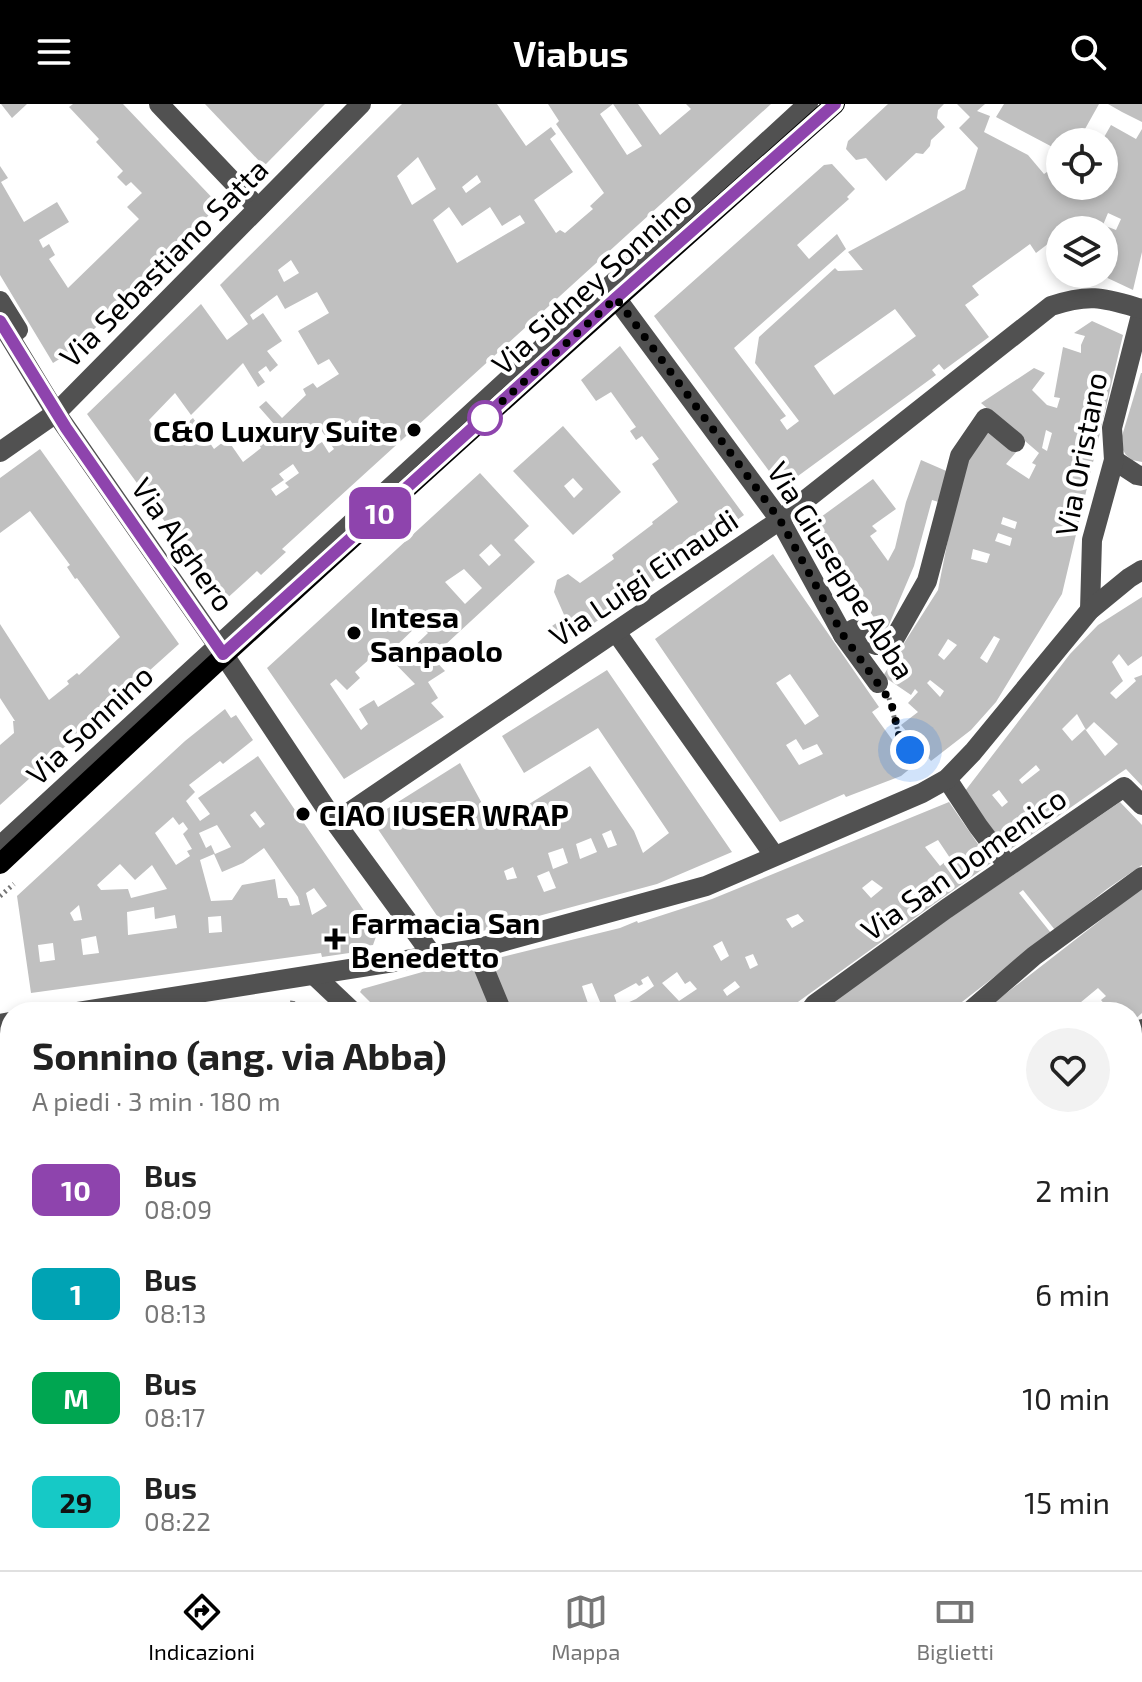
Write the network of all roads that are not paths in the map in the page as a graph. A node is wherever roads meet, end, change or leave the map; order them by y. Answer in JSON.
{"nodes":[{"id":1,"x":159,"y":104,"type":"edge"},
{"id":2,"x":361,"y":104,"type":"edge"},
{"id":3,"x":808,"y":104,"type":"edge"},
{"id":4,"x":835,"y":104,"type":"edge"},
{"id":5,"x":258,"y":208,"type":"junction"},
{"id":6,"x":616,"y":298,"type":"junction"},
{"id":7,"x":0,"y":301,"type":"edge"},
{"id":8,"x":1142,"y":310,"type":"edge"},
{"id":9,"x":0,"y":321,"type":"edge"},
{"id":10,"x":60,"y":409,"type":"junction"},
{"id":11,"x":1015,"y":442,"type":"dead end"},
{"id":12,"x":0,"y":452,"type":"edge"},
{"id":13,"x":1114,"y":460,"type":"junction"},
{"id":14,"x":1142,"y":476,"type":"edge"},
{"id":15,"x":780,"y":520,"type":"junction"},
{"id":16,"x":1142,"y":570,"type":"edge"},
{"id":17,"x":1090,"y":610,"type":"junction"},
{"id":18,"x":616,"y":632,"type":"junction"},
{"id":19,"x":843,"y":635,"type":"junction"},
{"id":20,"x":222,"y":646,"type":"junction"},
{"id":21,"x":878,"y":683,"type":"road end"},
{"id":22,"x":947,"y":779,"type":"junction"},
{"id":23,"x":1142,"y":805,"type":"edge"},
{"id":24,"x":335,"y":822,"type":"junction"},
{"id":25,"x":0,"y":846,"type":"edge"},
{"id":26,"x":774,"y":855,"type":"junction"},
{"id":27,"x":0,"y":864,"type":"edge"},
{"id":28,"x":1008,"y":866,"type":"junction"},
{"id":29,"x":1142,"y":877,"type":"edge"},
{"id":30,"x":476,"y":949,"type":"junction"},
{"id":31,"x":433,"y":956,"type":"junction"},
{"id":32,"x":315,"y":976,"type":"junction"},
{"id":33,"x":144,"y":1002,"type":"edge"},
{"id":34,"x":342,"y":1002,"type":"edge"},
{"id":35,"x":498,"y":1002,"type":"edge"},
{"id":36,"x":819,"y":1002,"type":"edge"},
{"id":37,"x":981,"y":1002,"type":"edge"}],
"edges":[{"from":1,"to":5,"type":"street"},
{"from":2,"to":5,"type":"street","name":"Via Sebastiano Satta"},
{"from":3,"to":20,"type":"street","name":"Via Sonnino"},
{"from":4,"to":6,"type":"main road","name":"Via Sidney Sonnino"},
{"from":5,"to":10,"type":"street","name":"Via Sebastiano Satta"},
{"from":6,"to":15,"type":"street","name":"Via Giuseppe Abba"},
{"from":6,"to":20,"type":"main road","name":"Via Sidney Sonnino"},
{"from":7,"to":10,"type":"street","name":"Via Alghero"},
{"from":8,"to":13,"type":"street","name":"Via Oristano"},
{"from":8,"to":15,"type":"street","name":"Via Luigi Einaudi"},
{"from":9,"to":10,"type":"street","name":"Via Alghero"},
{"from":10,"to":12,"type":"street","name":"Via Sebastiano Satta"},
{"from":10,"to":20,"type":"street","name":"Via Alghero"},
{"from":11,"to":19,"type":"street"},
{"from":13,"to":14,"type":"street"},
{"from":13,"to":17,"type":"street","name":"Via Oristano"},
{"from":15,"to":18,"type":"street","name":"Via Luigi Einaudi"},
{"from":15,"to":19,"type":"street","name":"Via Giuseppe Abba"},
{"from":16,"to":17,"type":"street"},
{"from":17,"to":22,"type":"street"},
{"from":18,"to":24,"type":"street","name":"Via Luigi Einaudi"},
{"from":18,"to":26,"type":"street"},
{"from":19,"to":21,"type":"street","name":"Via Giuseppe Abba"},
{"from":20,"to":24,"type":"street","name":"Via Alghero"},
{"from":20,"to":25,"type":"street","name":"Via Sonnino"},
{"from":20,"to":27,"type":"main road","name":"Via Sidney Sonnino"},
{"from":22,"to":26,"type":"street"},
{"from":22,"to":28,"type":"street"},
{"from":23,"to":28,"type":"street","name":"Via San Domenico"},
{"from":24,"to":31,"type":"street","name":"Via Alghero"},
{"from":26,"to":30,"type":"street"},
{"from":28,"to":36,"type":"street","name":"Via San Domenico"},
{"from":29,"to":37,"type":"street"},
{"from":30,"to":31,"type":"street"},
{"from":30,"to":35,"type":"street"},
{"from":31,"to":32,"type":"street"},
{"from":32,"to":33,"type":"street"},
{"from":32,"to":34,"type":"street"}]}
